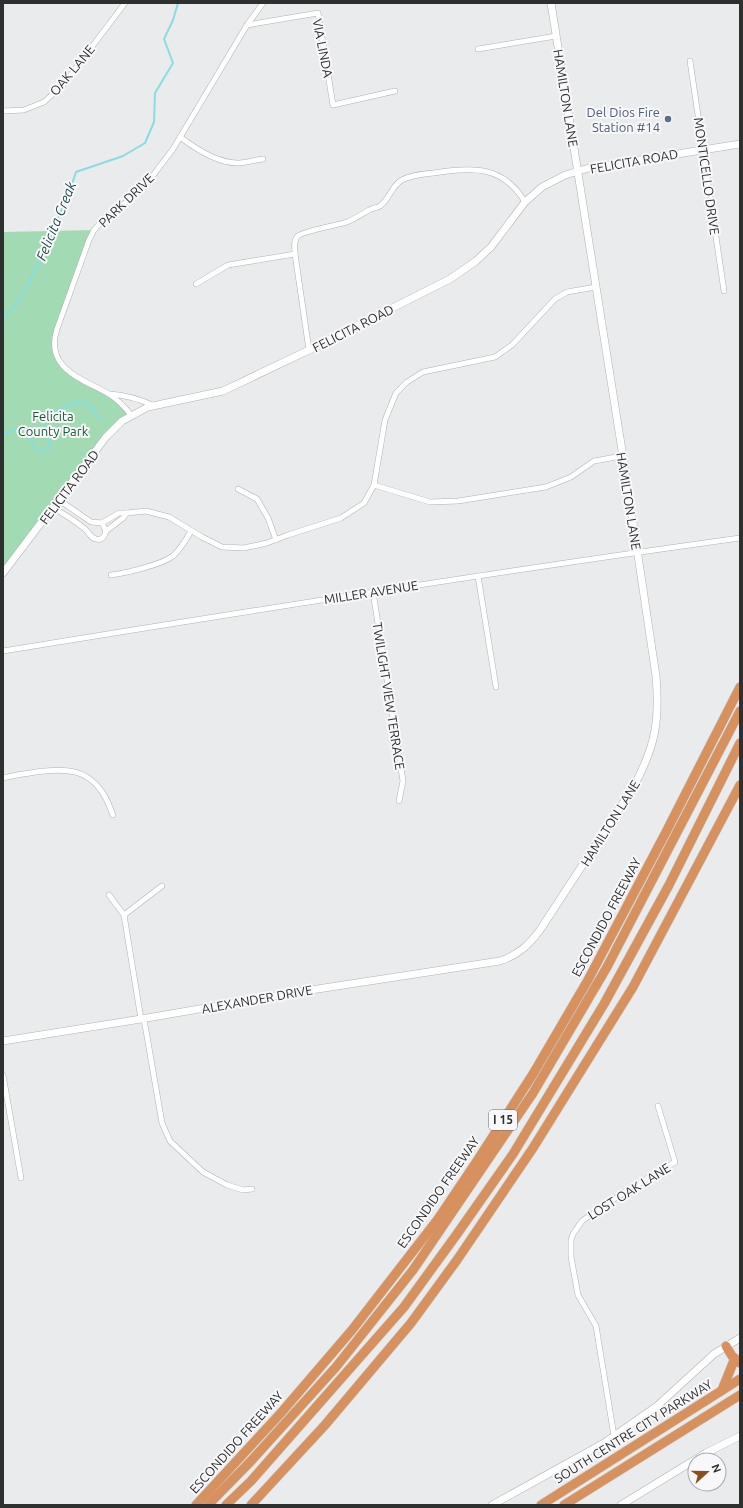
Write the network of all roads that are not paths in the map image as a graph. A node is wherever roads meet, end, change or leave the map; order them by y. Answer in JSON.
{"nodes":[{"id":1,"x":125,"y":3,"type":"edge"},
{"id":2,"x":263,"y":3,"type":"edge"},
{"id":3,"x":551,"y":3,"type":"edge"},
{"id":4,"x":247,"y":25,"type":"junction"},
{"id":5,"x":556,"y":36,"type":"junction"},
{"id":6,"x":478,"y":49,"type":"dead end"},
{"id":7,"x":690,"y":61,"type":"dead end"},
{"id":8,"x":395,"y":91,"type":"dead end"},
{"id":9,"x":3,"y":111,"type":"edge"},
{"id":10,"x":180,"y":137,"type":"junction"},
{"id":11,"x":740,"y":144,"type":"edge"},
{"id":12,"x":703,"y":150,"type":"junction"},
{"id":13,"x":263,"y":159,"type":"dead end"},
{"id":14,"x":577,"y":171,"type":"junction"},
{"id":15,"x":525,"y":202,"type":"junction"},
{"id":16,"x":295,"y":254,"type":"junction"},
{"id":17,"x":196,"y":284,"type":"dead end"},
{"id":18,"x":596,"y":287,"type":"junction"},
{"id":19,"x":724,"y":291,"type":"dead end"},
{"id":20,"x":309,"y":350,"type":"junction"},
{"id":21,"x":108,"y":394,"type":"junction"},
{"id":22,"x":154,"y":406,"type":"junction"},
{"id":23,"x":131,"y":415,"type":"junction"},
{"id":24,"x":622,"y":456,"type":"junction"},
{"id":25,"x":374,"y":485,"type":"junction"},
{"id":26,"x":238,"y":489,"type":"dead end"},
{"id":27,"x":59,"y":500,"type":"junction"},
{"id":28,"x":53,"y":507,"type":"junction"},
{"id":29,"x":127,"y":513,"type":"junction"},
{"id":30,"x":102,"y":523,"type":"junction"},
{"id":31,"x":106,"y":531,"type":"junction"},
{"id":32,"x":192,"y":531,"type":"junction"},
{"id":33,"x":740,"y":538,"type":"edge"},
{"id":34,"x":276,"y":540,"type":"junction"},
{"id":35,"x":637,"y":552,"type":"junction"},
{"id":36,"x":3,"y":573,"type":"edge"},
{"id":37,"x":111,"y":575,"type":"dead end"},
{"id":38,"x":478,"y":576,"type":"junction"},
{"id":39,"x":373,"y":592,"type":"junction"},
{"id":40,"x":3,"y":652,"type":"edge"},
{"id":41,"x":496,"y":686,"type":"dead end"},
{"id":42,"x":740,"y":687,"type":"edge"},
{"id":43,"x":740,"y":712,"type":"edge"},
{"id":44,"x":740,"y":743,"type":"edge"},
{"id":45,"x":3,"y":778,"type":"edge"},
{"id":46,"x":740,"y":785,"type":"edge"},
{"id":47,"x":399,"y":801,"type":"dead end"},
{"id":48,"x":113,"y":815,"type":"dead end"},
{"id":49,"x":162,"y":886,"type":"dead end"},
{"id":50,"x":109,"y":895,"type":"dead end"},
{"id":51,"x":124,"y":915,"type":"junction"},
{"id":52,"x":511,"y":957,"type":"joint"},
{"id":53,"x":142,"y":1019,"type":"junction"},
{"id":54,"x":3,"y":1041,"type":"edge"},
{"id":55,"x":3,"y":1075,"type":"edge"},
{"id":56,"x":658,"y":1106,"type":"dead end"},
{"id":57,"x":21,"y":1178,"type":"dead end"},
{"id":58,"x":252,"y":1189,"type":"dead end"},
{"id":59,"x":740,"y":1338,"type":"edge"},
{"id":60,"x":726,"y":1346,"type":"junction"},
{"id":61,"x":735,"y":1361,"type":"edge"},
{"id":62,"x":740,"y":1374,"type":"edge"},
{"id":63,"x":740,"y":1379,"type":"edge"},
{"id":64,"x":721,"y":1390,"type":"junction"},
{"id":65,"x":740,"y":1395,"type":"edge"},
{"id":66,"x":614,"y":1436,"type":"junction"},
{"id":67,"x":740,"y":1436,"type":"edge"},
{"id":68,"x":196,"y":1505,"type":"edge"},
{"id":69,"x":208,"y":1505,"type":"edge"},
{"id":70,"x":226,"y":1505,"type":"edge"},
{"id":71,"x":251,"y":1505,"type":"edge"},
{"id":72,"x":492,"y":1505,"type":"edge"},
{"id":73,"x":541,"y":1505,"type":"edge"},
{"id":74,"x":564,"y":1505,"type":"edge"},
{"id":75,"x":621,"y":1505,"type":"edge"}],
"edges":[{"from":1,"to":9,"type":"street","name":"OAK LANE"},
{"from":2,"to":4,"type":"street","name":"PARK DRIVE"},
{"from":3,"to":5,"type":"street","name":"HAMILTON LANE"},
{"from":4,"to":8,"type":"street","name":"VIA LINDA"},
{"from":4,"to":10,"type":"street","name":"PARK DRIVE"},
{"from":5,"to":6,"type":"street"},
{"from":5,"to":14,"type":"street","name":"HAMILTON LANE"},
{"from":7,"to":12,"type":"street","name":"MONTICELLO DRIVE"},
{"from":10,"to":13,"type":"street"},
{"from":10,"to":21,"type":"street","name":"PARK DRIVE"},
{"from":11,"to":12,"type":"street","name":"FELICITA ROAD"},
{"from":12,"to":14,"type":"street","name":"FELICITA ROAD"},
{"from":12,"to":19,"type":"street","name":"MONTICELLO DRIVE"},
{"from":14,"to":15,"type":"street","name":"FELICITA ROAD"},
{"from":14,"to":18,"type":"street","name":"HAMILTON LANE"},
{"from":15,"to":16,"type":"street"},
{"from":15,"to":20,"type":"street","name":"FELICITA ROAD"},
{"from":16,"to":17,"type":"street"},
{"from":16,"to":20,"type":"street"},
{"from":18,"to":24,"type":"street","name":"HAMILTON LANE"},
{"from":18,"to":25,"type":"street"},
{"from":20,"to":22,"type":"street","name":"FELICITA ROAD"},
{"from":21,"to":22,"type":"street","name":"PARK DRIVE"},
{"from":21,"to":23,"type":"street","name":"PARK DRIVE"},
{"from":22,"to":23,"type":"street","name":"FELICITA ROAD"},
{"from":23,"to":27,"type":"street","name":"FELICITA ROAD"},
{"from":24,"to":25,"type":"street"},
{"from":24,"to":35,"type":"street","name":"HAMILTON LANE"},
{"from":25,"to":34,"type":"street"},
{"from":26,"to":34,"type":"street"},
{"from":27,"to":28,"type":"street","name":"FELICITA ROAD"},
{"from":27,"to":30,"type":"street"},
{"from":28,"to":31,"type":"street"},
{"from":28,"to":36,"type":"street","name":"FELICITA ROAD"},
{"from":29,"to":30,"type":"street"},
{"from":29,"to":31,"type":"street"},
{"from":29,"to":32,"type":"street"},
{"from":30,"to":31,"type":"street"},
{"from":32,"to":34,"type":"street"},
{"from":32,"to":37,"type":"street"},
{"from":33,"to":35,"type":"street","name":"MILLER AVENUE"},
{"from":35,"to":38,"type":"street","name":"MILLER AVENUE"},
{"from":35,"to":52,"type":"street","name":"HAMILTON LANE"},
{"from":38,"to":39,"type":"street","name":"MILLER AVENUE"},
{"from":38,"to":41,"type":"street"},
{"from":39,"to":40,"type":"street","name":"MILLER AVENUE"},
{"from":39,"to":47,"type":"street","name":"TWILIGHT VIEW TERRACE"},
{"from":42,"to":68,"type":"highway","name":"ESCONDIDO FREEWAY","number":"I 15"},
{"from":43,"to":69,"type":"highway"},
{"from":44,"to":70,"type":"highway"},
{"from":45,"to":48,"type":"street"},
{"from":46,"to":71,"type":"highway"},
{"from":49,"to":51,"type":"street"},
{"from":50,"to":51,"type":"street"},
{"from":51,"to":53,"type":"street"},
{"from":52,"to":53,"type":"street","name":"ALEXANDER DRIVE"},
{"from":53,"to":54,"type":"street","name":"ALEXANDER DRIVE"},
{"from":53,"to":58,"type":"street"},
{"from":55,"to":57,"type":"street"},
{"from":56,"to":66,"type":"street","name":"LOST OAK LANE"},
{"from":59,"to":60,"type":"street","name":"SOUTH CENTRE CITY PARKWAY"},
{"from":60,"to":61,"type":"highway"},
{"from":60,"to":66,"type":"street","name":"SOUTH CENTRE CITY PARKWAY"},
{"from":61,"to":62,"type":"highway"},
{"from":61,"to":64,"type":"highway"},
{"from":63,"to":64,"type":"highway","name":"SOUTH CENTRE CITY PARKWAY"},
{"from":64,"to":73,"type":"highway","name":"SOUTH CENTRE CITY PARKWAY"},
{"from":65,"to":74,"type":"highway","name":"SOUTH CENTRE CITY PARKWAY"},
{"from":66,"to":72,"type":"street","name":"SOUTH CENTRE CITY PARKWAY"},
{"from":67,"to":75,"type":"street"}]}
